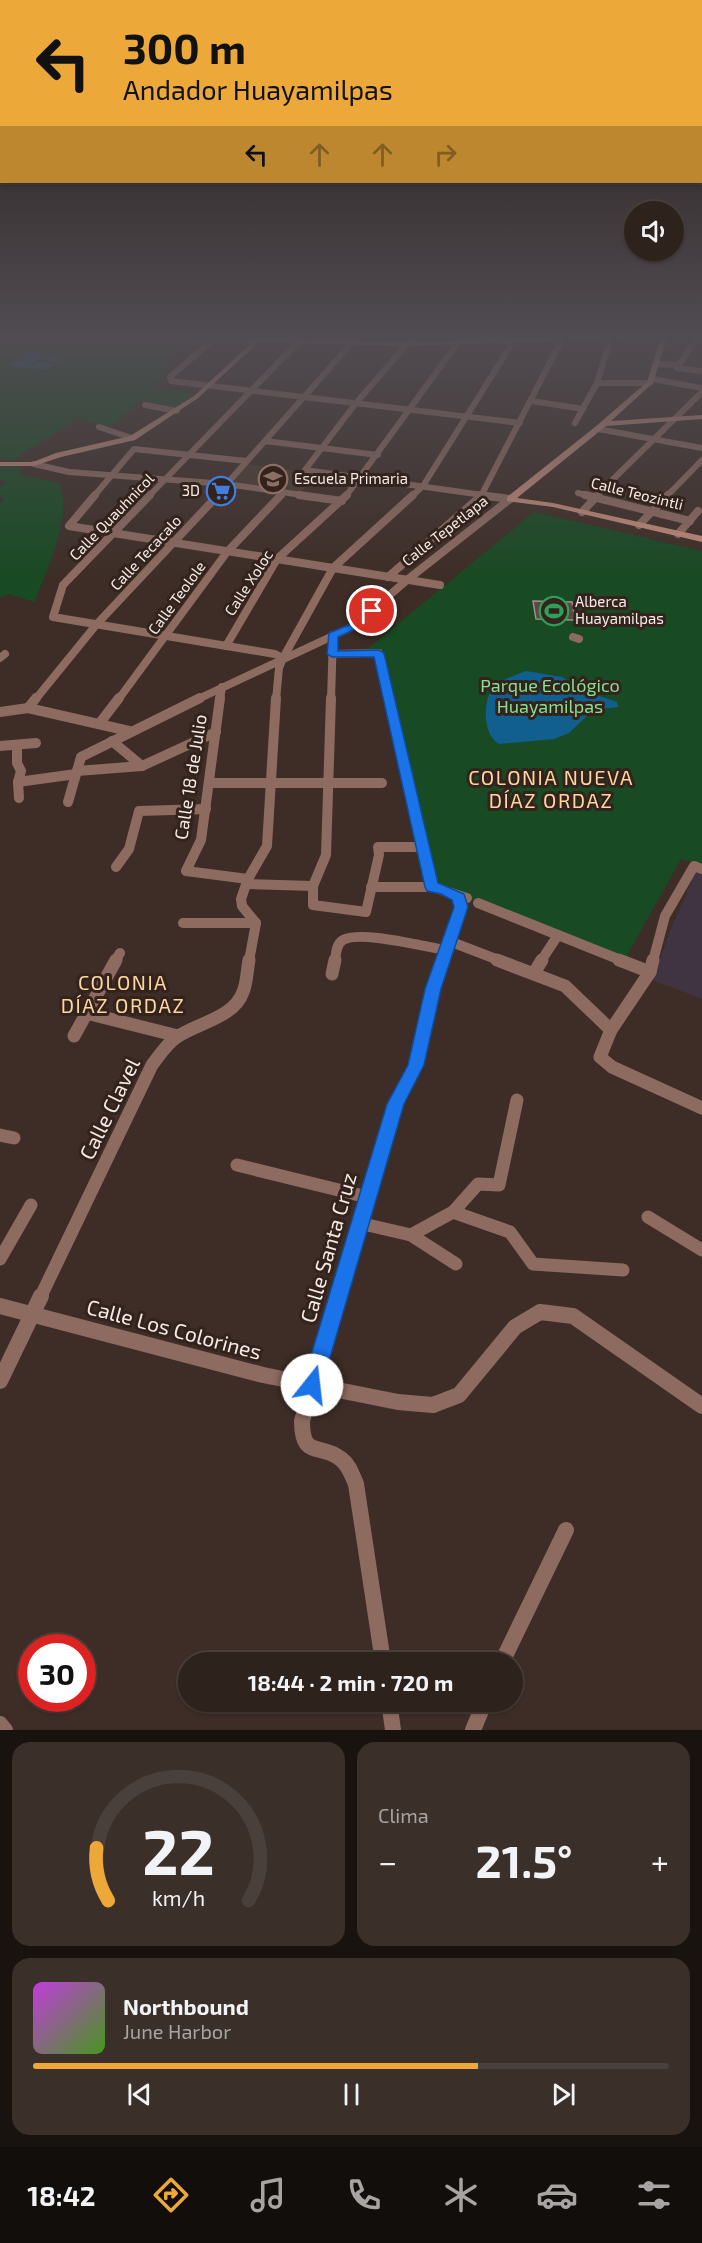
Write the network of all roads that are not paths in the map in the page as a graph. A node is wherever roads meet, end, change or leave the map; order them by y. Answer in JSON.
{"nodes":[{"id":1,"x":166,"y":418,"type":"edge"},
{"id":2,"x":226,"y":418,"type":"edge"},
{"id":3,"x":286,"y":418,"type":"edge"},
{"id":4,"x":345,"y":418,"type":"edge"},
{"id":5,"x":405,"y":418,"type":"edge"},
{"id":6,"x":464,"y":418,"type":"edge"},
{"id":7,"x":479,"y":418,"type":"edge"},
{"id":8,"x":523,"y":418,"type":"edge"},
{"id":9,"x":578,"y":418,"type":"edge"},
{"id":10,"x":610,"y":418,"type":"edge"},
{"id":11,"x":677,"y":418,"type":"junction"},
{"id":12,"x":684,"y":418,"type":"edge"},
{"id":13,"x":520,"y":423,"type":"junction"},
{"id":14,"x":575,"y":423,"type":"dead end"},
{"id":15,"x":600,"y":427,"type":"junction"},
{"id":16,"x":99,"y":428,"type":"dead end"},
{"id":17,"x":132,"y":438,"type":"junction"},
{"id":18,"x":654,"y":440,"type":"junction"},
{"id":19,"x":265,"y":441,"type":"junction"},
{"id":20,"x":322,"y":448,"type":"junction"},
{"id":21,"x":702,"y":448,"type":"edge"},
{"id":22,"x":190,"y":454,"type":"junction"},
{"id":23,"x":378,"y":455,"type":"junction"},
{"id":24,"x":702,"y":460,"type":"edge"},
{"id":25,"x":246,"y":461,"type":"junction"},
{"id":26,"x":0,"y":464,"type":"edge"},
{"id":27,"x":34,"y":464,"type":"junction"},
{"id":28,"x":111,"y":475,"type":"junction"},
{"id":29,"x":363,"y":478,"type":"junction"},
{"id":30,"x":166,"y":480,"type":"junction"},
{"id":31,"x":226,"y":484,"type":"junction"},
{"id":32,"x":423,"y":486,"type":"junction"},
{"id":33,"x":587,"y":486,"type":"dead end"},
{"id":34,"x":283,"y":493,"type":"junction"},
{"id":35,"x":483,"y":495,"type":"junction"},
{"id":36,"x":595,"y":498,"type":"junction"},
{"id":37,"x":510,"y":499,"type":"junction"},
{"id":38,"x":342,"y":501,"type":"junction"},
{"id":39,"x":698,"y":511,"type":"dead end"},
{"id":40,"x":582,"y":512,"type":"junction"},
{"id":41,"x":652,"y":512,"type":"junction"},
{"id":42,"x":690,"y":521,"type":"junction"},
{"id":43,"x":639,"y":525,"type":"junction"},
{"id":44,"x":112,"y":534,"type":"junction"},
{"id":45,"x":678,"y":534,"type":"junction"},
{"id":46,"x":702,"y":540,"type":"edge"},
{"id":47,"x":174,"y":544,"type":"junction"},
{"id":48,"x":227,"y":552,"type":"junction"},
{"id":49,"x":277,"y":559,"type":"junction"},
{"id":50,"x":333,"y":568,"type":"junction"},
{"id":51,"x":388,"y":577,"type":"junction"},
{"id":52,"x":407,"y":580,"type":"junction"},
{"id":53,"x":440,"y":585,"type":"dead end"},
{"id":54,"x":96,"y":625,"type":"junction"},
{"id":55,"x":333,"y":635,"type":"junction"},
{"id":56,"x":167,"y":636,"type":"junction"},
{"id":57,"x":226,"y":646,"type":"junction"},
{"id":58,"x":332,"y":654,"type":"junction"},
{"id":59,"x":283,"y":658,"type":"junction"},
{"id":60,"x":222,"y":687,"type":"junction"},
{"id":61,"x":28,"y":708,"type":"junction"},
{"id":62,"x":0,"y":712,"type":"edge"},
{"id":63,"x":99,"y":724,"type":"junction"},
{"id":64,"x":129,"y":731,"type":"junction"},
{"id":65,"x":216,"y":732,"type":"junction"},
{"id":66,"x":112,"y":741,"type":"junction"},
{"id":67,"x":36,"y":743,"type":"dead end"},
{"id":68,"x":0,"y":746,"type":"edge"},
{"id":69,"x":17,"y":746,"type":"junction"},
{"id":70,"x":142,"y":766,"type":"junction"},
{"id":71,"x":76,"y":772,"type":"junction"},
{"id":72,"x":18,"y":782,"type":"junction"},
{"id":73,"x":269,"y":782,"type":"junction"},
{"id":74,"x":328,"y":782,"type":"junction"},
{"id":75,"x":210,"y":783,"type":"junction"},
{"id":76,"x":382,"y":783,"type":"dead end"},
{"id":77,"x":19,"y":798,"type":"dead end"},
{"id":78,"x":68,"y":802,"type":"dead end"},
{"id":79,"x":206,"y":810,"type":"junction"},
{"id":80,"x":423,"y":847,"type":"junction"},
{"id":81,"x":116,"y":867,"type":"dead end"},
{"id":82,"x":698,"y":868,"type":"edge"},
{"id":83,"x":247,"y":881,"type":"junction"},
{"id":84,"x":313,"y":886,"type":"junction"},
{"id":85,"x":371,"y":887,"type":"junction"},
{"id":86,"x":432,"y":887,"type":"junction"},
{"id":87,"x":468,"y":899,"type":"junction"},
{"id":88,"x":183,"y":923,"type":"dead end"},
{"id":89,"x":256,"y":923,"type":"junction"},
{"id":90,"x":558,"y":935,"type":"junction"},
{"id":91,"x":448,"y":946,"type":"junction"},
{"id":92,"x":120,"y":953,"type":"dead end"},
{"id":93,"x":650,"y":972,"type":"junction"},
{"id":94,"x":332,"y":974,"type":"dead end"},
{"id":95,"x":534,"y":974,"type":"junction"},
{"id":96,"x":86,"y":1013,"type":"junction"},
{"id":97,"x":611,"y":1030,"type":"junction"},
{"id":98,"x":74,"y":1036,"type":"dead end"},
{"id":99,"x":178,"y":1036,"type":"junction"},
{"id":100,"x":517,"y":1100,"type":"dead end"},
{"id":101,"x":702,"y":1107,"type":"edge"},
{"id":102,"x":0,"y":1135,"type":"edge"},
{"id":103,"x":14,"y":1138,"type":"dead end"},
{"id":104,"x":237,"y":1165,"type":"dead end"},
{"id":105,"x":367,"y":1197,"type":"junction"},
{"id":106,"x":31,"y":1205,"type":"dead end"},
{"id":107,"x":453,"y":1212,"type":"junction"},
{"id":108,"x":648,"y":1217,"type":"dead end"},
{"id":109,"x":359,"y":1223,"type":"junction"},
{"id":110,"x":411,"y":1235,"type":"junction"},
{"id":111,"x":702,"y":1250,"type":"edge"},
{"id":112,"x":0,"y":1259,"type":"edge"},
{"id":113,"x":456,"y":1264,"type":"dead end"},
{"id":114,"x":623,"y":1270,"type":"dead end"},
{"id":115,"x":0,"y":1306,"type":"edge"},
{"id":116,"x":33,"y":1315,"type":"junction"},
{"id":117,"x":0,"y":1382,"type":"edge"},
{"id":118,"x":312,"y":1385,"type":"junction"},
{"id":119,"x":702,"y":1406,"type":"edge"},
{"id":120,"x":566,"y":1530,"type":"dead end"},
{"id":121,"x":382,"y":1652,"type":"edge"},
{"id":122,"x":507,"y":1652,"type":"edge"},
{"id":123,"x":391,"y":1712,"type":"edge"},
{"id":124,"x":480,"y":1712,"type":"edge"},
{"id":125,"x":0,"y":1724,"type":"edge"},
{"id":126,"x":5,"y":1730,"type":"edge"},
{"id":127,"x":393,"y":1730,"type":"edge"},
{"id":128,"x":473,"y":1730,"type":"edge"}],
"edges":[{"from":1,"to":17,"type":"street"},
{"from":2,"to":22,"type":"street","name":"Calle Quauhnicol"},
{"from":3,"to":19,"type":"street","name":"Calle Tecacalo"},
{"from":4,"to":20,"type":"street"},
{"from":5,"to":23,"type":"street","name":"Calle Xoloc"},
{"from":6,"to":32,"type":"street"},
{"from":7,"to":13,"type":"street"},
{"from":8,"to":13,"type":"street"},
{"from":9,"to":14,"type":"street"},
{"from":10,"to":15,"type":"street","name":"Calle Tepetlapa"},
{"from":11,"to":12,"type":"street"},
{"from":11,"to":15,"type":"street"},
{"from":11,"to":18,"type":"street"},
{"from":13,"to":35,"type":"street"},
{"from":15,"to":18,"type":"street"},
{"from":15,"to":37,"type":"street","name":"Calle Tepetlapa"},
{"from":16,"to":17,"type":"street"},
{"from":17,"to":27,"type":"street"},
{"from":18,"to":21,"type":"street"},
{"from":18,"to":36,"type":"street"},
{"from":19,"to":20,"type":"street"},
{"from":19,"to":25,"type":"street","name":"Calle Tecacalo"},
{"from":20,"to":23,"type":"street"},
{"from":20,"to":29,"type":"street"},
{"from":22,"to":25,"type":"street"},
{"from":22,"to":28,"type":"street"},
{"from":22,"to":30,"type":"street","name":"Calle Quauhnicol"},
{"from":23,"to":29,"type":"street","name":"Calle Xoloc"},
{"from":24,"to":41,"type":"street"},
{"from":25,"to":31,"type":"street","name":"Calle Tecacalo"},
{"from":26,"to":27,"type":"street"},
{"from":27,"to":28,"type":"street"},
{"from":28,"to":30,"type":"street"},
{"from":28,"to":44,"type":"street"},
{"from":29,"to":32,"type":"street"},
{"from":29,"to":38,"type":"street","name":"Calle Xoloc"},
{"from":30,"to":31,"type":"street"},
{"from":30,"to":44,"type":"street","name":"Calle Quauhnicol"},
{"from":31,"to":34,"type":"street"},
{"from":31,"to":47,"type":"street","name":"Calle Tecacalo"},
{"from":32,"to":35,"type":"street"},
{"from":32,"to":50,"type":"street"},
{"from":33,"to":36,"type":"street","name":"Calle Teozintli"},
{"from":34,"to":38,"type":"street"},
{"from":34,"to":48,"type":"street","name":"Calle Teolole"},
{"from":35,"to":37,"type":"street"},
{"from":35,"to":51,"type":"street"},
{"from":36,"to":40,"type":"street"},
{"from":36,"to":41,"type":"street","name":"Calle Teozintli"},
{"from":37,"to":40,"type":"street"},
{"from":37,"to":52,"type":"street","name":"Calle Tepetlapa"},
{"from":38,"to":49,"type":"street","name":"Calle Xoloc"},
{"from":39,"to":42,"type":"street"},
{"from":40,"to":43,"type":"street"},
{"from":41,"to":42,"type":"street","name":"Calle Teozintli"},
{"from":41,"to":43,"type":"street"},
{"from":42,"to":45,"type":"street"},
{"from":43,"to":45,"type":"street"},
{"from":44,"to":47,"type":"street"},
{"from":44,"to":54,"type":"street","name":"Calle Quauhnicol"},
{"from":45,"to":46,"type":"street"},
{"from":47,"to":48,"type":"street"},
{"from":47,"to":54,"type":"street","name":"Calle Tecacalo"},
{"from":48,"to":49,"type":"street"},
{"from":48,"to":56,"type":"street","name":"Calle Teolole"},
{"from":49,"to":50,"type":"street"},
{"from":49,"to":57,"type":"street","name":"Calle Xoloc"},
{"from":50,"to":51,"type":"street"},
{"from":50,"to":59,"type":"street"},
{"from":51,"to":52,"type":"street"},
{"from":52,"to":53,"type":"street"},
{"from":52,"to":55,"type":"street","name":"Calle Tepetlapa"},
{"from":54,"to":56,"type":"street"},
{"from":54,"to":61,"type":"street","name":"Calle Tecacalo"},
{"from":55,"to":58,"type":"street"},
{"from":55,"to":59,"type":"street","name":"Calle Tepetlapa"},
{"from":56,"to":57,"type":"street"},
{"from":56,"to":63,"type":"street","name":"Calle Teolole"},
{"from":57,"to":59,"type":"street"},
{"from":58,"to":74,"type":"street"},
{"from":58,"to":80,"type":"street"},
{"from":59,"to":60,"type":"street","name":"Calle Tepetlapa"},
{"from":59,"to":73,"type":"street"},
{"from":60,"to":64,"type":"street","name":"Calle Tepetlapa"},
{"from":60,"to":65,"type":"street","name":"Calle 18 de Julio"},
{"from":61,"to":62,"type":"street"},
{"from":61,"to":63,"type":"street"},
{"from":63,"to":64,"type":"street"},
{"from":64,"to":66,"type":"street","name":"Calle Tepetlapa"},
{"from":65,"to":70,"type":"street"},
{"from":65,"to":75,"type":"street","name":"Calle 18 de Julio"},
{"from":66,"to":70,"type":"street"},
{"from":66,"to":71,"type":"street","name":"Calle Tepetlapa"},
{"from":67,"to":69,"type":"street"},
{"from":68,"to":69,"type":"street"},
{"from":69,"to":72,"type":"street"},
{"from":70,"to":71,"type":"street"},
{"from":71,"to":72,"type":"street"},
{"from":71,"to":78,"type":"street","name":"Calle Tepetlapa"},
{"from":72,"to":77,"type":"street"},
{"from":73,"to":74,"type":"street"},
{"from":73,"to":75,"type":"street"},
{"from":73,"to":83,"type":"street"},
{"from":74,"to":76,"type":"street"},
{"from":74,"to":84,"type":"street"},
{"from":75,"to":79,"type":"street","name":"Calle 18 de Julio"},
{"from":79,"to":81,"type":"street"},
{"from":79,"to":83,"type":"street","name":"Calle 18 de Julio"},
{"from":80,"to":85,"type":"street"},
{"from":80,"to":86,"type":"street"},
{"from":82,"to":93,"type":"street"},
{"from":83,"to":84,"type":"street"},
{"from":83,"to":89,"type":"street"},
{"from":84,"to":85,"type":"street"},
{"from":85,"to":86,"type":"street"},
{"from":86,"to":87,"type":"street"},
{"from":87,"to":90,"type":"street"},
{"from":87,"to":91,"type":"street","name":"Calle Santa Cruz"},
{"from":88,"to":89,"type":"street"},
{"from":89,"to":99,"type":"street","name":"Calle Clavel"},
{"from":90,"to":93,"type":"street"},
{"from":90,"to":95,"type":"street"},
{"from":91,"to":94,"type":"street"},
{"from":91,"to":95,"type":"street"},
{"from":91,"to":105,"type":"street","name":"Calle Santa Cruz"},
{"from":92,"to":96,"type":"street"},
{"from":93,"to":97,"type":"street"},
{"from":95,"to":97,"type":"street"},
{"from":96,"to":98,"type":"street"},
{"from":96,"to":99,"type":"street"},
{"from":97,"to":101,"type":"street"},
{"from":99,"to":116,"type":"street","name":"Calle Clavel"},
{"from":100,"to":107,"type":"street"},
{"from":102,"to":103,"type":"street"},
{"from":104,"to":105,"type":"street"},
{"from":105,"to":109,"type":"street","name":"Calle Santa Cruz"},
{"from":106,"to":112,"type":"street"},
{"from":107,"to":110,"type":"street"},
{"from":107,"to":114,"type":"street"},
{"from":108,"to":111,"type":"street"},
{"from":109,"to":110,"type":"street"},
{"from":109,"to":118,"type":"street","name":"Calle Santa Cruz"},
{"from":110,"to":113,"type":"street"},
{"from":115,"to":116,"type":"street","name":"Calle Los Colorines"},
{"from":116,"to":117,"type":"street","name":"Calle Clavel"},
{"from":116,"to":118,"type":"street","name":"Calle Los Colorines"},
{"from":118,"to":119,"type":"street","name":"Calle Los Colorines"},
{"from":118,"to":121,"type":"street","name":"Calle Santa Cruz"},
{"from":120,"to":122,"type":"street"},
{"from":123,"to":127,"type":"street"},
{"from":124,"to":128,"type":"street"},
{"from":125,"to":126,"type":"street"}]}
